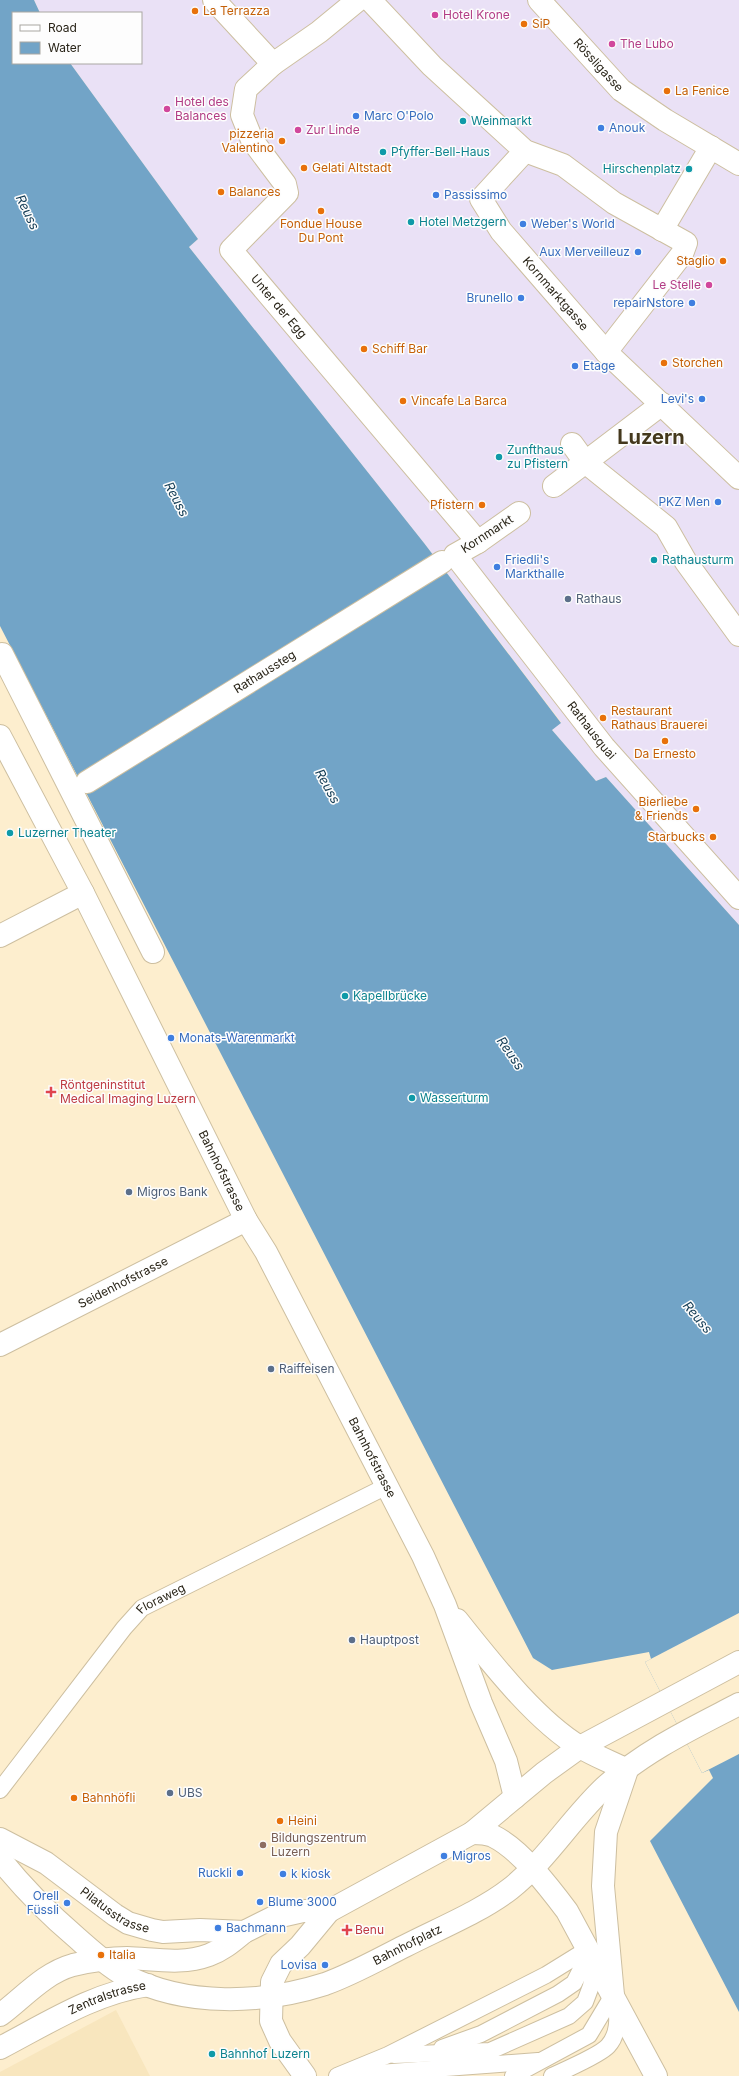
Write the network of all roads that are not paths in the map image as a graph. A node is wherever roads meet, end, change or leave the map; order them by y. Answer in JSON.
{"nodes":[{"id":1,"x":214,"y":0,"type":"edge"},
{"id":2,"x":358,"y":0,"type":"edge"},
{"id":3,"x":370,"y":0,"type":"edge"},
{"id":4,"x":540,"y":0,"type":"edge"},
{"id":5,"x":273,"y":64,"type":"junction"},
{"id":6,"x":711,"y":147,"type":"junction"},
{"id":7,"x":525,"y":151,"type":"junction"},
{"id":8,"x":739,"y":164,"type":"edge"},
{"id":9,"x":662,"y":230,"type":"junction"},
{"id":10,"x":608,"y":354,"type":"junction"},
{"id":11,"x":662,"y":404,"type":"junction"},
{"id":12,"x":572,"y":444,"type":"dead end"},
{"id":13,"x":585,"y":462,"type":"junction"},
{"id":14,"x":737,"y":471,"type":"edge"},
{"id":15,"x":554,"y":486,"type":"dead end"},
{"id":16,"x":519,"y":513,"type":"dead end"},
{"id":17,"x":478,"y":542,"type":"junction"},
{"id":18,"x":449,"y":558,"type":"junction"},
{"id":19,"x":739,"y":635,"type":"edge"},
{"id":20,"x":2,"y":654,"type":"dead end"},
{"id":21,"x":1,"y":739,"type":"edge"},
{"id":22,"x":87,"y":782,"type":"dead end"},
{"id":23,"x":83,"y":893,"type":"junction"},
{"id":24,"x":738,"y":896,"type":"edge"},
{"id":25,"x":0,"y":936,"type":"edge"},
{"id":26,"x":153,"y":952,"type":"dead end"},
{"id":27,"x":246,"y":1220,"type":"junction"},
{"id":28,"x":0,"y":1345,"type":"edge"},
{"id":29,"x":387,"y":1486,"type":"junction"},
{"id":30,"x":445,"y":1605,"type":"junction"},
{"id":31,"x":739,"y":1662,"type":"edge"},
{"id":32,"x":739,"y":1704,"type":"edge"},
{"id":33,"x":580,"y":1747,"type":"junction"},
{"id":34,"x":627,"y":1770,"type":"junction"},
{"id":35,"x":0,"y":1790,"type":"edge"},
{"id":36,"x":514,"y":1797,"type":"junction"},
{"id":37,"x":472,"y":1833,"type":"junction"},
{"id":38,"x":0,"y":1839,"type":"edge"},
{"id":39,"x":0,"y":1859,"type":"edge"},
{"id":40,"x":532,"y":1868,"type":"junction"},
{"id":41,"x":329,"y":1911,"type":"junction"},
{"id":42,"x":244,"y":1932,"type":"junction"},
{"id":43,"x":588,"y":1949,"type":"junction"},
{"id":44,"x":101,"y":1960,"type":"junction"},
{"id":45,"x":148,"y":1985,"type":"junction"},
{"id":46,"x":613,"y":1995,"type":"junction"},
{"id":47,"x":271,"y":1996,"type":"junction"},
{"id":48,"x":0,"y":2015,"type":"edge"},
{"id":49,"x":0,"y":2048,"type":"edge"},
{"id":50,"x":429,"y":2053,"type":"junction"},
{"id":51,"x":388,"y":2055,"type":"junction"},
{"id":52,"x":538,"y":2061,"type":"junction"},
{"id":53,"x":308,"y":2075,"type":"edge"},
{"id":54,"x":337,"y":2076,"type":"edge"},
{"id":55,"x":341,"y":2076,"type":"edge"},
{"id":56,"x":513,"y":2076,"type":"edge"},
{"id":57,"x":552,"y":2076,"type":"edge"},
{"id":58,"x":656,"y":2076,"type":"edge"}],
"edges":[{"from":1,"to":5,"type":"street"},
{"from":2,"to":5,"type":"street"},
{"from":3,"to":7,"type":"street"},
{"from":4,"to":6,"type":"street","name":"Rössligasse"},
{"from":5,"to":17,"type":"street","name":"Unter der Egg"},
{"from":6,"to":8,"type":"street"},
{"from":6,"to":9,"type":"street"},
{"from":7,"to":9,"type":"street"},
{"from":7,"to":10,"type":"street","name":"Kornmarktgasse"},
{"from":9,"to":10,"type":"street"},
{"from":10,"to":11,"type":"street","name":"Kornmarktgasse"},
{"from":11,"to":13,"type":"street"},
{"from":11,"to":14,"type":"street","name":"Kornmarktgasse"},
{"from":12,"to":13,"type":"street"},
{"from":13,"to":15,"type":"street"},
{"from":13,"to":19,"type":"street"},
{"from":16,"to":17,"type":"street","name":"Kornmarkt"},
{"from":17,"to":18,"type":"street","name":"Kornmarkt"},
{"from":18,"to":22,"type":"street","name":"Rathaussteg"},
{"from":18,"to":24,"type":"street","name":"Rathausquai"},
{"from":20,"to":26,"type":"street"},
{"from":21,"to":23,"type":"street","name":"Bahnhofstrasse"},
{"from":23,"to":25,"type":"street"},
{"from":23,"to":27,"type":"street","name":"Bahnhofstrasse"},
{"from":27,"to":28,"type":"street","name":"Seidenhofstrasse"},
{"from":27,"to":29,"type":"street","name":"Bahnhofstrasse"},
{"from":29,"to":30,"type":"street","name":"Bahnhofstrasse"},
{"from":29,"to":35,"type":"lane","name":"Floraweg"},
{"from":30,"to":33,"type":"street","name":"Bahnhofstrasse"},
{"from":30,"to":36,"type":"street","name":"Bahnhofstrasse"},
{"from":31,"to":33,"type":"street"},
{"from":32,"to":34,"type":"street","name":"Bahnhofplatz"},
{"from":33,"to":34,"type":"street"},
{"from":33,"to":36,"type":"street"},
{"from":34,"to":40,"type":"street","name":"Bahnhofplatz"},
{"from":34,"to":46,"type":"street"},
{"from":36,"to":37,"type":"street"},
{"from":37,"to":40,"type":"street"},
{"from":37,"to":41,"type":"street"},
{"from":38,"to":42,"type":"street","name":"Pilatusstrasse"},
{"from":39,"to":44,"type":"street"},
{"from":40,"to":43,"type":"street"},
{"from":40,"to":47,"type":"street","name":"Bahnhofplatz"},
{"from":41,"to":42,"type":"street"},
{"from":41,"to":47,"type":"street"},
{"from":42,"to":44,"type":"street"},
{"from":43,"to":46,"type":"street"},
{"from":43,"to":50,"type":"lane"},
{"from":43,"to":50,"type":"lane"},
{"from":43,"to":51,"type":"lane"},
{"from":44,"to":45,"type":"street"},
{"from":44,"to":48,"type":"street"},
{"from":45,"to":47,"type":"street","name":"Zentralstrasse"},
{"from":45,"to":49,"type":"street","name":"Zentralstrasse"},
{"from":46,"to":52,"type":"lane"},
{"from":46,"to":57,"type":"lane"},
{"from":46,"to":58,"type":"street"},
{"from":47,"to":53,"type":"street"},
{"from":50,"to":51,"type":"lane"},
{"from":51,"to":54,"type":"lane"},
{"from":52,"to":55,"type":"lane"},
{"from":52,"to":56,"type":"lane"}]}
